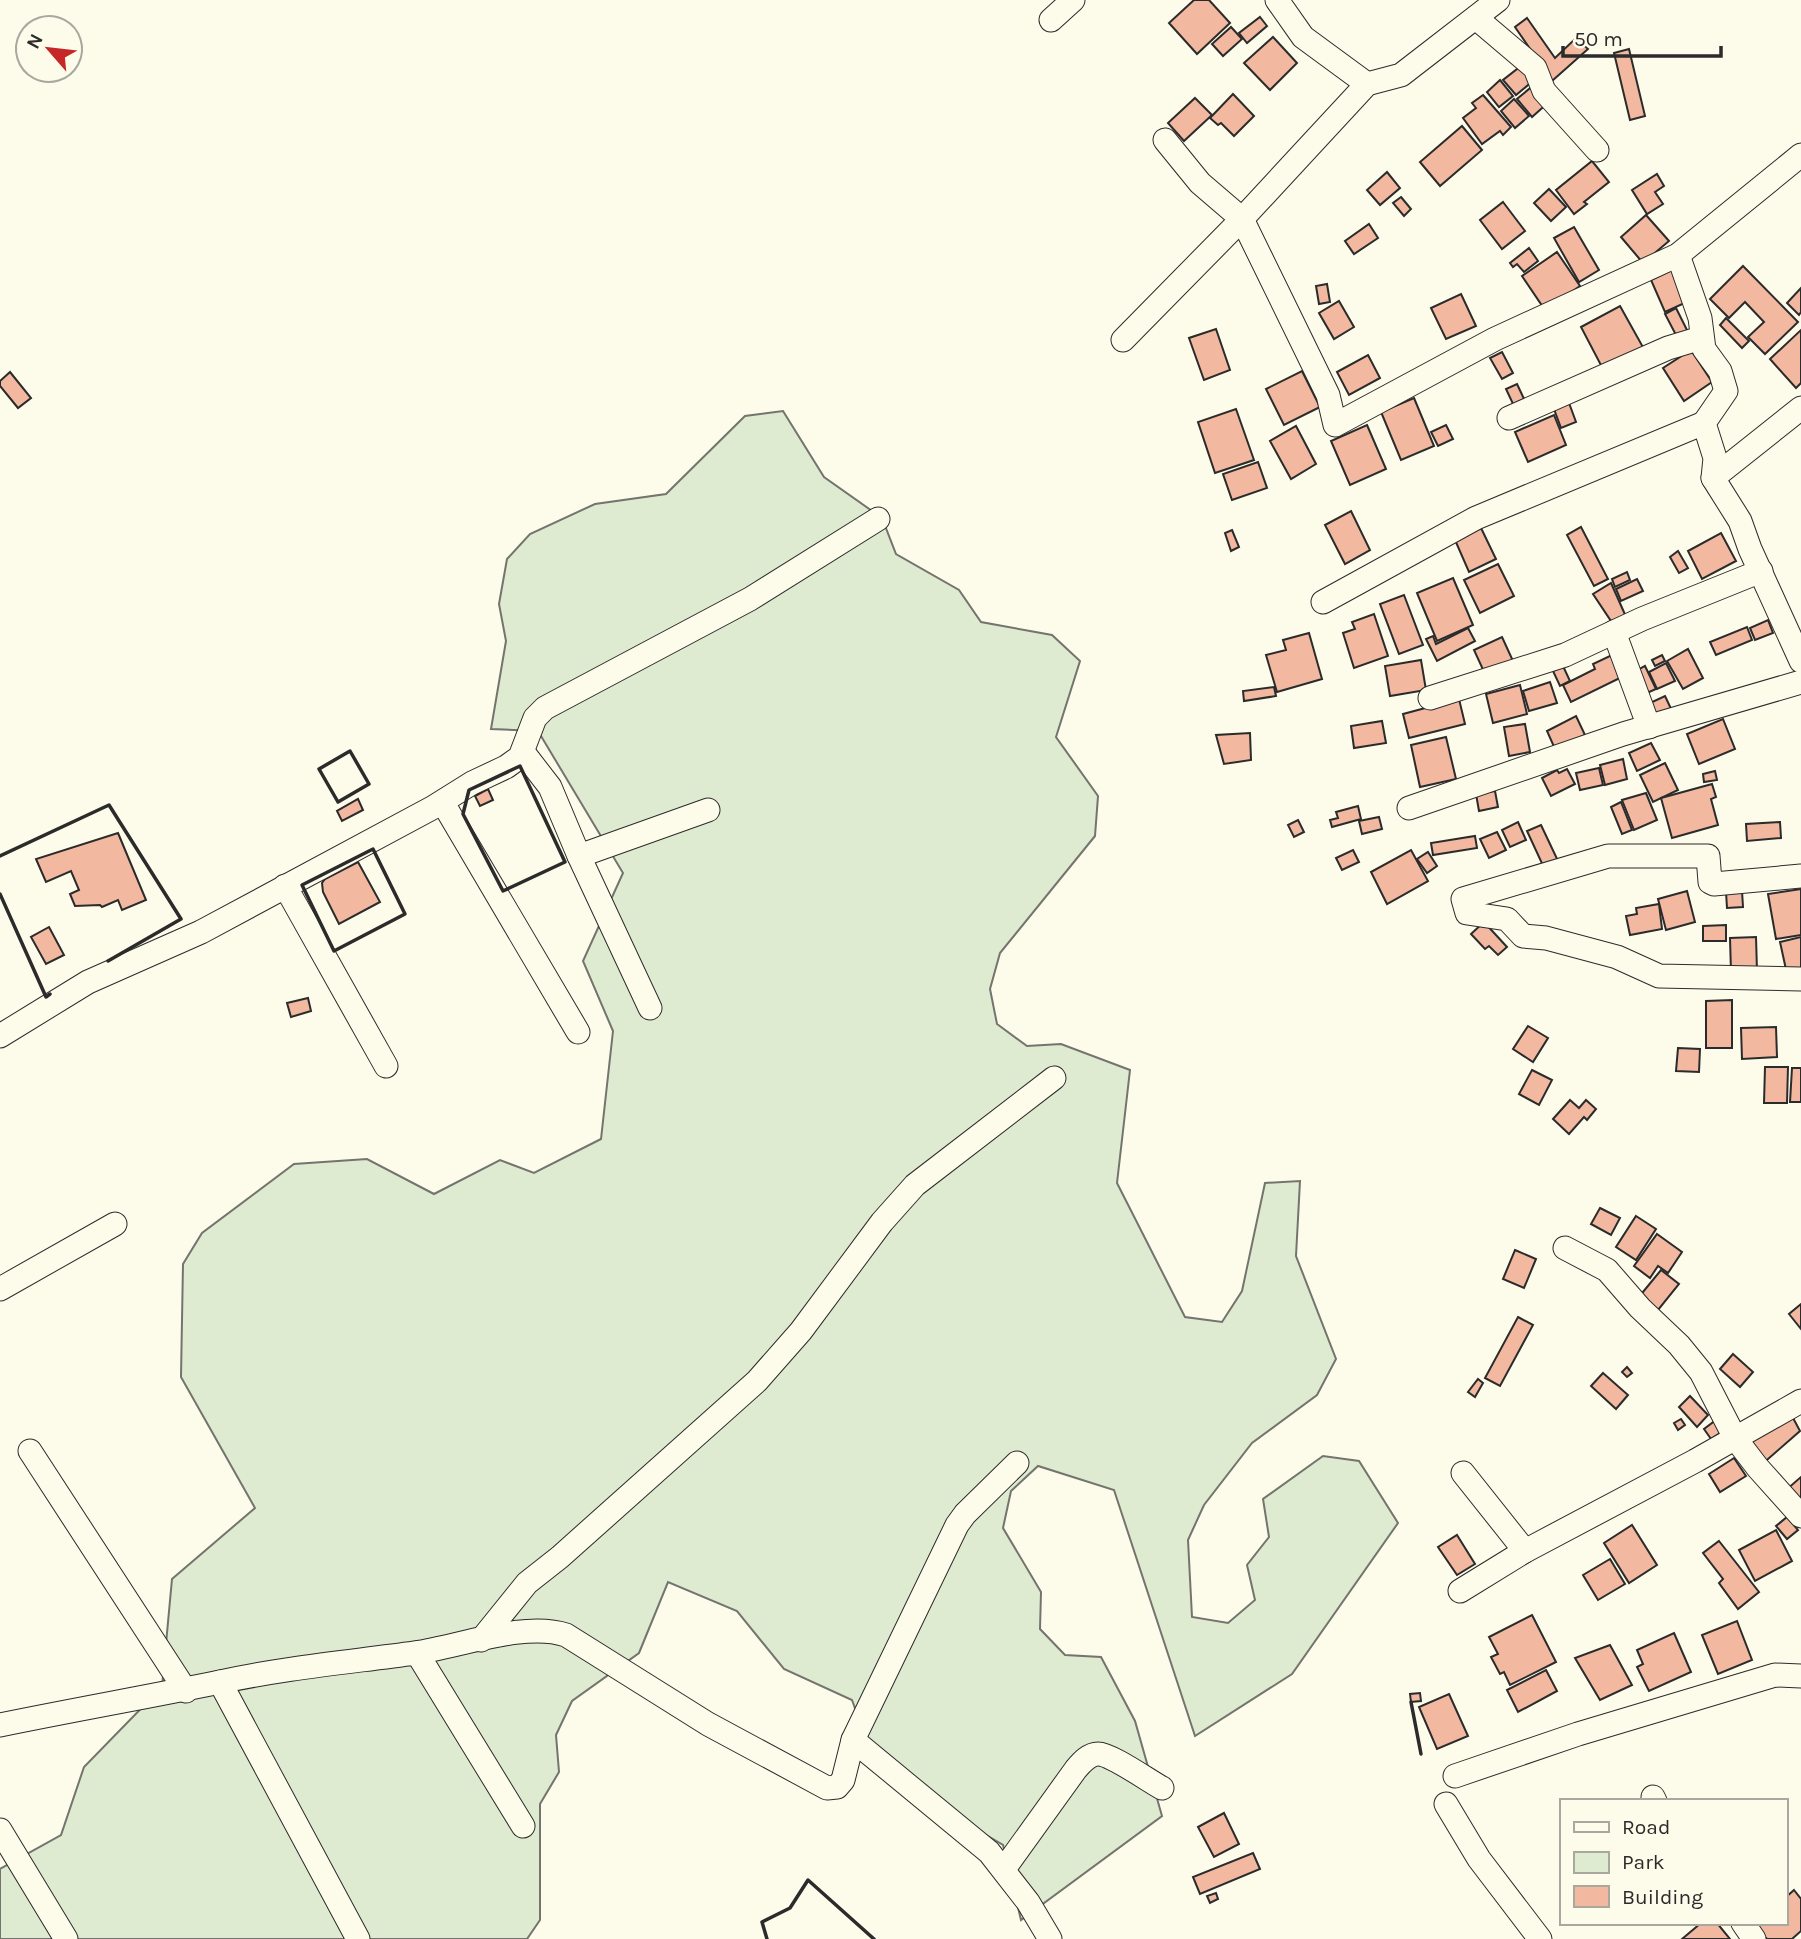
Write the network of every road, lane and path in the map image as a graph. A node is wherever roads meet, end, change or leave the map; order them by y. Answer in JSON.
{"nodes":[{"id":1,"x":1073,"y":0,"type":"edge"},
{"id":2,"x":1277,"y":0,"type":"edge"},
{"id":3,"x":1498,"y":0,"type":"edge"},
{"id":4,"x":1476,"y":19,"type":"junction"},
{"id":5,"x":1051,"y":20,"type":"dead end"},
{"id":6,"x":1367,"y":84,"type":"junction"},
{"id":7,"x":1166,"y":140,"type":"dead end"},
{"id":8,"x":1597,"y":150,"type":"dead end"},
{"id":9,"x":1801,"y":155,"type":"edge"},
{"id":10,"x":1242,"y":219,"type":"junction"},
{"id":11,"x":1678,"y":256,"type":"junction"},
{"id":12,"x":1701,"y":338,"type":"junction"},
{"id":13,"x":1123,"y":340,"type":"dead end"},
{"id":14,"x":1801,"y":408,"type":"edge"},
{"id":15,"x":1509,"y":418,"type":"dead end"},
{"id":16,"x":1704,"y":423,"type":"junction"},
{"id":17,"x":1713,"y":478,"type":"junction"},
{"id":18,"x":878,"y":519,"type":"dead end"},
{"id":19,"x":1761,"y":571,"type":"junction"},
{"id":20,"x":1323,"y":602,"type":"dead end"},
{"id":21,"x":1614,"y":632,"type":"junction"},
{"id":22,"x":1798,"y":645,"type":"edge"},
{"id":23,"x":1801,"y":682,"type":"edge"},
{"id":24,"x":1430,"y":698,"type":"dead end"},
{"id":25,"x":1649,"y":727,"type":"junction"},
{"id":26,"x":523,"y":752,"type":"junction"},
{"id":27,"x":443,"y":803,"type":"junction"},
{"id":28,"x":1409,"y":808,"type":"dead end"},
{"id":29,"x":708,"y":810,"type":"dead end"},
{"id":30,"x":579,"y":856,"type":"junction"},
{"id":31,"x":1801,"y":876,"type":"edge"},
{"id":32,"x":285,"y":886,"type":"junction"},
{"id":33,"x":1801,"y":979,"type":"edge"},
{"id":34,"x":650,"y":1008,"type":"dead end"},
{"id":35,"x":578,"y":1032,"type":"dead end"},
{"id":36,"x":0,"y":1036,"type":"edge"},
{"id":37,"x":386,"y":1066,"type":"dead end"},
{"id":38,"x":1054,"y":1078,"type":"dead end"},
{"id":39,"x":115,"y":1223,"type":"dead end"},
{"id":40,"x":1565,"y":1248,"type":"dead end"},
{"id":41,"x":0,"y":1289,"type":"edge"},
{"id":42,"x":1801,"y":1401,"type":"edge"},
{"id":43,"x":1735,"y":1438,"type":"junction"},
{"id":44,"x":30,"y":1451,"type":"dead end"},
{"id":45,"x":1017,"y":1463,"type":"dead end"},
{"id":46,"x":1463,"y":1474,"type":"dead end"},
{"id":47,"x":1801,"y":1516,"type":"edge"},
{"id":48,"x":1525,"y":1551,"type":"junction"},
{"id":49,"x":1460,"y":1591,"type":"dead end"},
{"id":50,"x":481,"y":1640,"type":"junction"},
{"id":51,"x":417,"y":1653,"type":"junction"},
{"id":52,"x":1801,"y":1676,"type":"edge"},
{"id":53,"x":220,"y":1682,"type":"junction"},
{"id":54,"x":186,"y":1691,"type":"junction"},
{"id":55,"x":0,"y":1725,"type":"edge"},
{"id":56,"x":853,"y":1740,"type":"junction"},
{"id":57,"x":1455,"y":1776,"type":"dead end"},
{"id":58,"x":1161,"y":1788,"type":"dead end"},
{"id":59,"x":1446,"y":1804,"type":"dead end"},
{"id":60,"x":523,"y":1826,"type":"dead end"},
{"id":61,"x":0,"y":1830,"type":"edge"},
{"id":62,"x":1004,"y":1869,"type":"junction"},
{"id":63,"x":66,"y":1939,"type":"edge"},
{"id":64,"x":358,"y":1939,"type":"edge"},
{"id":65,"x":1050,"y":1939,"type":"edge"},
{"id":66,"x":1540,"y":1939,"type":"edge"}],
"edges":[{"from":1,"to":5,"type":"street"},
{"from":2,"to":6,"type":"street"},
{"from":3,"to":4,"type":"street"},
{"from":4,"to":6,"type":"street"},
{"from":4,"to":8,"type":"street"},
{"from":6,"to":10,"type":"street"},
{"from":7,"to":10,"type":"street"},
{"from":9,"to":11,"type":"street"},
{"from":10,"to":11,"type":"street"},
{"from":10,"to":13,"type":"street"},
{"from":11,"to":12,"type":"street"},
{"from":12,"to":15,"type":"street"},
{"from":12,"to":16,"type":"street"},
{"from":14,"to":17,"type":"street"},
{"from":16,"to":17,"type":"street"},
{"from":16,"to":20,"type":"street"},
{"from":17,"to":19,"type":"street"},
{"from":18,"to":26,"type":"street"},
{"from":19,"to":21,"type":"street"},
{"from":19,"to":22,"type":"street"},
{"from":21,"to":24,"type":"street"},
{"from":21,"to":25,"type":"street"},
{"from":23,"to":25,"type":"street"},
{"from":25,"to":28,"type":"street"},
{"from":26,"to":27,"type":"street"},
{"from":26,"to":30,"type":"street"},
{"from":27,"to":32,"type":"street"},
{"from":27,"to":35,"type":"street"},
{"from":29,"to":30,"type":"street"},
{"from":30,"to":34,"type":"street"},
{"from":31,"to":33,"type":"street"},
{"from":32,"to":36,"type":"street"},
{"from":32,"to":37,"type":"street"},
{"from":38,"to":50,"type":"street"},
{"from":39,"to":41,"type":"street"},
{"from":40,"to":43,"type":"street"},
{"from":42,"to":43,"type":"street"},
{"from":43,"to":47,"type":"street"},
{"from":43,"to":48,"type":"street"},
{"from":44,"to":54,"type":"street"},
{"from":45,"to":56,"type":"street"},
{"from":46,"to":48,"type":"street"},
{"from":48,"to":49,"type":"street"},
{"from":50,"to":51,"type":"street"},
{"from":50,"to":56,"type":"street"},
{"from":51,"to":53,"type":"street"},
{"from":51,"to":60,"type":"street"},
{"from":52,"to":57,"type":"street"},
{"from":53,"to":54,"type":"street"},
{"from":53,"to":64,"type":"street"},
{"from":54,"to":55,"type":"street"},
{"from":56,"to":62,"type":"street"},
{"from":58,"to":62,"type":"street"},
{"from":59,"to":66,"type":"street"},
{"from":61,"to":63,"type":"street"},
{"from":62,"to":65,"type":"street"}]}
